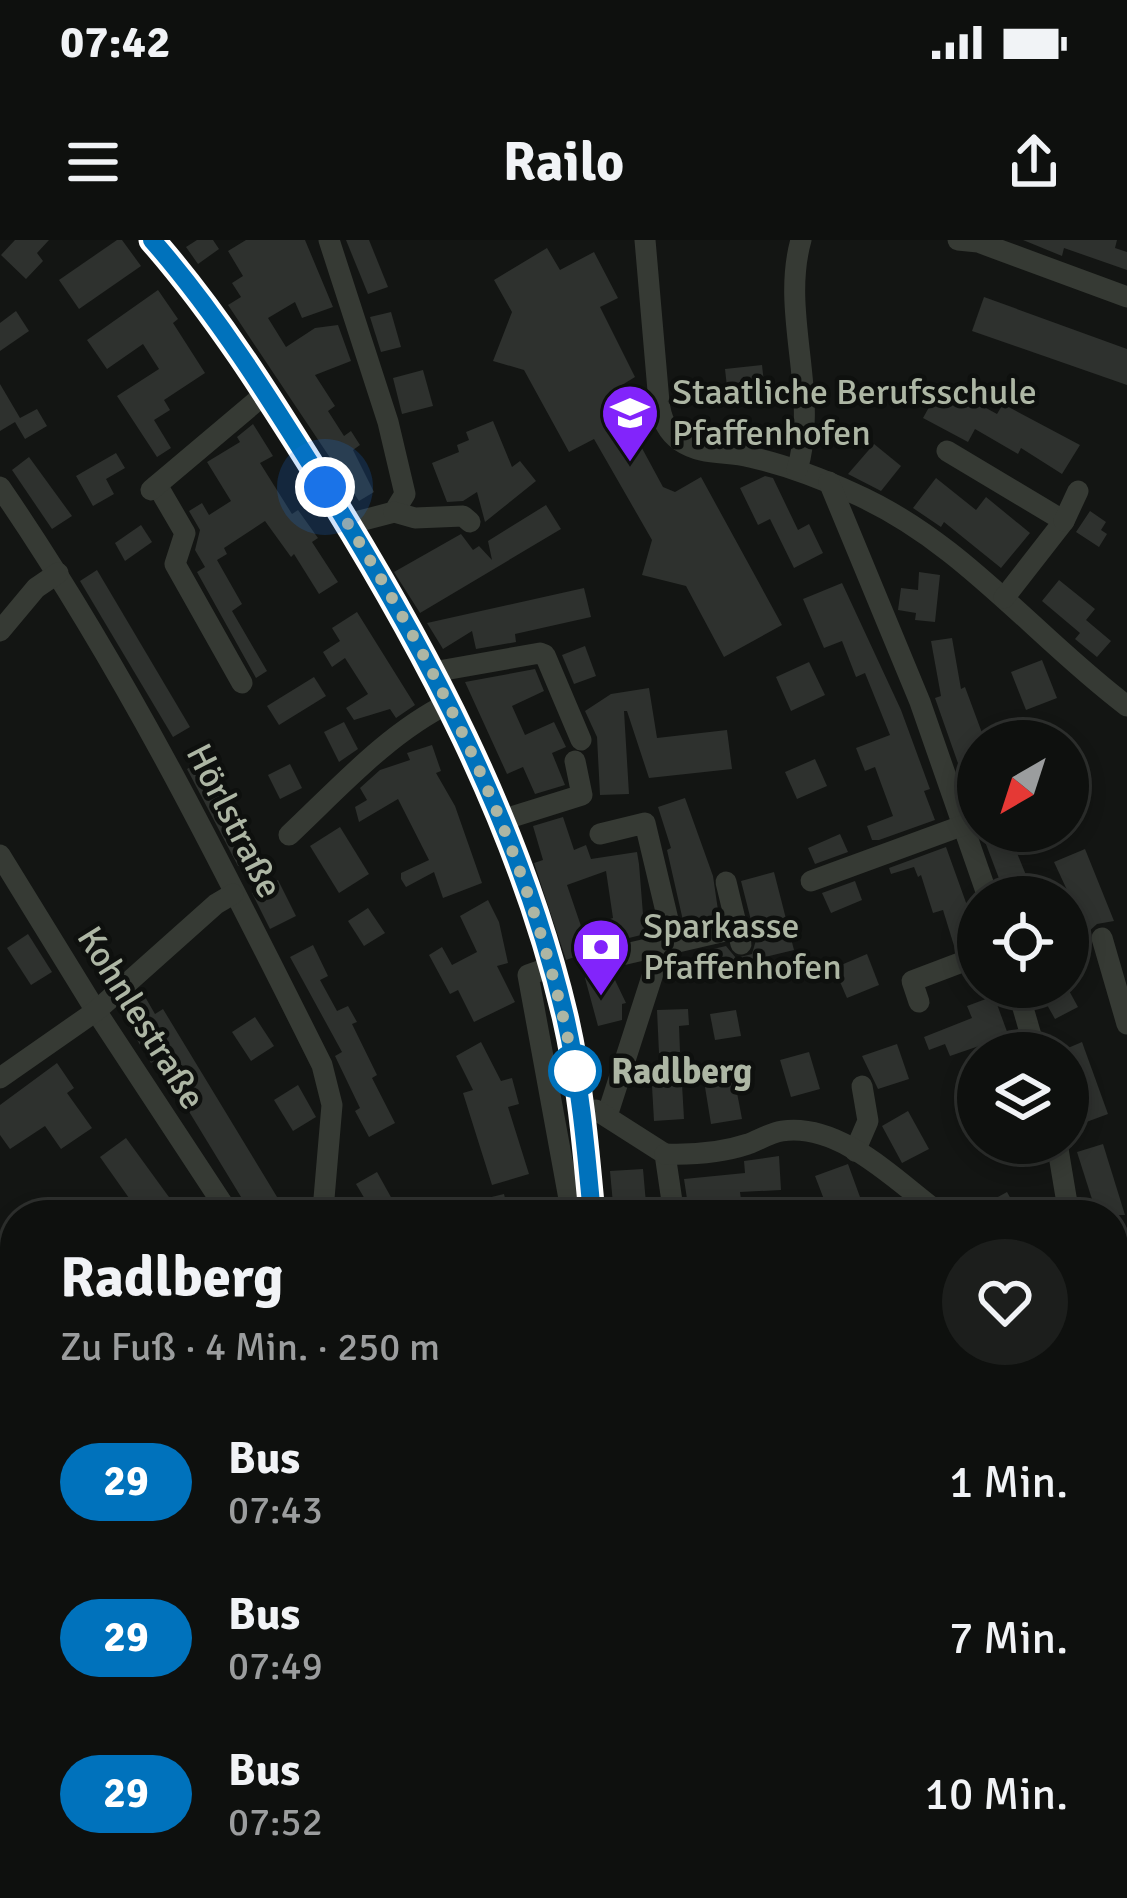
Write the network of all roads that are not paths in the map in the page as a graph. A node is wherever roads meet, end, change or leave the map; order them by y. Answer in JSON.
{"nodes":[{"id":1,"x":152,"y":240,"type":"edge"},
{"id":2,"x":329,"y":240,"type":"edge"},
{"id":3,"x":645,"y":240,"type":"edge"},
{"id":4,"x":801,"y":240,"type":"edge"},
{"id":5,"x":958,"y":240,"type":"edge"},
{"id":6,"x":1127,"y":297,"type":"edge"},
{"id":7,"x":266,"y":393,"type":"junction"},
{"id":8,"x":947,"y":451,"type":"dead end"},
{"id":9,"x":797,"y":470,"type":"junction"},
{"id":10,"x":829,"y":482,"type":"junction"},
{"id":11,"x":0,"y":487,"type":"edge"},
{"id":12,"x":1078,"y":491,"type":"dead end"},
{"id":13,"x":394,"y":512,"type":"junction"},
{"id":14,"x":1064,"y":521,"type":"junction"},
{"id":15,"x":470,"y":522,"type":"dead end"},
{"id":16,"x":348,"y":524,"type":"junction"},
{"id":17,"x":58,"y":573,"type":"junction"},
{"id":18,"x":1004,"y":598,"type":"junction"},
{"id":19,"x":0,"y":631,"type":"edge"},
{"id":20,"x":433,"y":672,"type":"junction"},
{"id":21,"x":242,"y":683,"type":"dead end"},
{"id":22,"x":449,"y":703,"type":"junction"},
{"id":23,"x":1127,"y":706,"type":"edge"},
{"id":24,"x":957,"y":805,"type":"edge"},
{"id":25,"x":502,"y":820,"type":"junction"},
{"id":26,"x":957,"y":828,"type":"edge"},
{"id":27,"x":599,"y":834,"type":"dead end"},
{"id":28,"x":289,"y":835,"type":"dead end"},
{"id":29,"x":0,"y":855,"type":"edge"},
{"id":30,"x":811,"y":881,"type":"dead end"},
{"id":31,"x":726,"y":882,"type":"dead end"},
{"id":32,"x":233,"y":893,"type":"junction"},
{"id":33,"x":1102,"y":938,"type":"dead end"},
{"id":34,"x":662,"y":944,"type":"junction"},
{"id":35,"x":617,"y":956,"type":"dead end"},
{"id":36,"x":957,"y":964,"type":"edge"},
{"id":37,"x":551,"y":967,"type":"junction"},
{"id":38,"x":919,"y":1002,"type":"dead end"},
{"id":39,"x":96,"y":1011,"type":"junction"},
{"id":40,"x":1127,"y":1024,"type":"edge"},
{"id":41,"x":0,"y":1078,"type":"edge"},
{"id":42,"x":862,"y":1087,"type":"dead end"},
{"id":43,"x":579,"y":1103,"type":"junction"},
{"id":44,"x":608,"y":1116,"type":"junction"},
{"id":45,"x":855,"y":1151,"type":"junction"},
{"id":46,"x":665,"y":1154,"type":"junction"},
{"id":47,"x":1060,"y":1164,"type":"edge"},
{"id":48,"x":220,"y":1200,"type":"edge"},
{"id":49,"x":327,"y":1200,"type":"edge"},
{"id":50,"x":569,"y":1200,"type":"edge"},
{"id":51,"x":590,"y":1200,"type":"edge"},
{"id":52,"x":672,"y":1200,"type":"edge"},
{"id":53,"x":922,"y":1200,"type":"edge"},
{"id":54,"x":1066,"y":1200,"type":"edge"}],
"edges":[{"from":1,"to":7,"type":"street"},
{"from":2,"to":13,"type":"street"},
{"from":3,"to":9,"type":"street"},
{"from":4,"to":9,"type":"street"},
{"from":5,"to":6,"type":"street"},
{"from":7,"to":16,"type":"street"},
{"from":7,"to":21,"type":"street"},
{"from":8,"to":14,"type":"street"},
{"from":9,"to":10,"type":"street"},
{"from":10,"to":18,"type":"street"},
{"from":10,"to":24,"type":"street"},
{"from":11,"to":17,"type":"street","name":"Hörlstraße"},
{"from":12,"to":14,"type":"street"},
{"from":13,"to":15,"type":"street"},
{"from":13,"to":16,"type":"street"},
{"from":14,"to":18,"type":"street"},
{"from":16,"to":20,"type":"street"},
{"from":17,"to":19,"type":"street"},
{"from":17,"to":32,"type":"street","name":"Hörlstraße"},
{"from":18,"to":23,"type":"street"},
{"from":20,"to":22,"type":"street"},
{"from":20,"to":25,"type":"street"},
{"from":22,"to":25,"type":"street"},
{"from":22,"to":28,"type":"street"},
{"from":25,"to":37,"type":"street"},
{"from":26,"to":30,"type":"street"},
{"from":27,"to":34,"type":"street"},
{"from":29,"to":39,"type":"street","name":"Kohnlestraße"},
{"from":31,"to":34,"type":"street"},
{"from":32,"to":39,"type":"street"},
{"from":32,"to":49,"type":"street","name":"Hörlstraße"},
{"from":33,"to":40,"type":"street"},
{"from":34,"to":35,"type":"street"},
{"from":34,"to":44,"type":"street"},
{"from":36,"to":38,"type":"street"},
{"from":37,"to":43,"type":"street"},
{"from":37,"to":50,"type":"street"},
{"from":39,"to":41,"type":"street"},
{"from":39,"to":48,"type":"street","name":"Kohnlestraße"},
{"from":42,"to":45,"type":"street"},
{"from":43,"to":44,"type":"street"},
{"from":43,"to":51,"type":"street"},
{"from":44,"to":46,"type":"street"},
{"from":45,"to":46,"type":"street"},
{"from":45,"to":53,"type":"street"},
{"from":46,"to":52,"type":"street"},
{"from":47,"to":54,"type":"street"}]}
